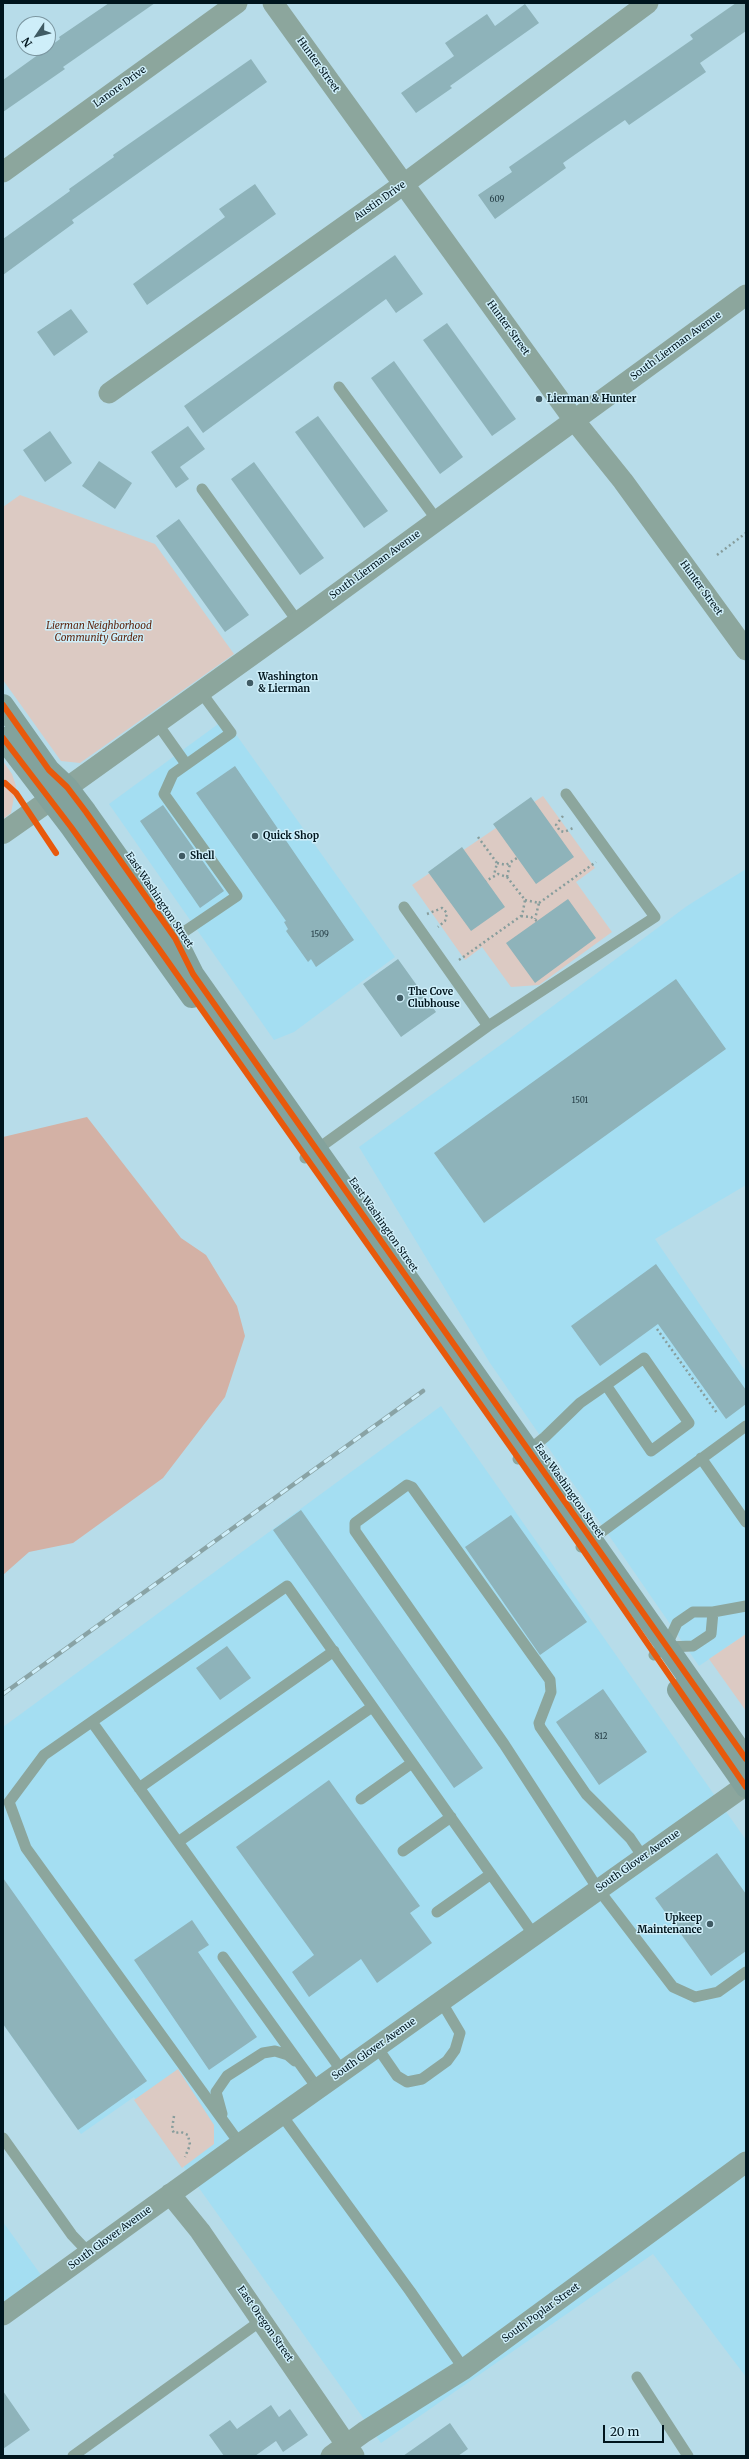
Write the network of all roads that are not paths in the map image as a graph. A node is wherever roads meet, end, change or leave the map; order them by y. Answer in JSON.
{"nodes":[{"id":1,"x":237,"y":3,"type":"edge"},
{"id":2,"x":273,"y":3,"type":"edge"},
{"id":3,"x":648,"y":3,"type":"edge"},
{"id":4,"x":3,"y":172,"type":"edge"},
{"id":5,"x":404,"y":184,"type":"junction"},
{"id":6,"x":746,"y":295,"type":"edge"},
{"id":7,"x":339,"y":387,"type":"dead end"},
{"id":8,"x":109,"y":393,"type":"dead end"},
{"id":9,"x":574,"y":420,"type":"junction"},
{"id":10,"x":202,"y":489,"type":"dead end"},
{"id":11,"x":437,"y":520,"type":"junction"},
{"id":12,"x":298,"y":622,"type":"junction"},
{"id":13,"x":746,"y":650,"type":"edge"},
{"id":14,"x":201,"y":692,"type":"junction"},
{"id":15,"x":3,"y":706,"type":"edge"},
{"id":16,"x":157,"y":723,"type":"junction"},
{"id":17,"x":3,"y":738,"type":"edge"},
{"id":18,"x":186,"y":764,"type":"junction"},
{"id":19,"x":59,"y":794,"type":"junction"},
{"id":20,"x":566,"y":794,"type":"dead end"},
{"id":21,"x":3,"y":834,"type":"edge"},
{"id":22,"x":404,"y":908,"type":"dead end"},
{"id":23,"x":167,"y":944,"type":"junction"},
{"id":24,"x":488,"y":1026,"type":"junction"},
{"id":25,"x":311,"y":1154,"type":"junction"},
{"id":26,"x":606,"y":1385,"type":"junction"},
{"id":27,"x":746,"y":1426,"type":"edge"},
{"id":28,"x":524,"y":1454,"type":"junction"},
{"id":29,"x":701,"y":1458,"type":"junction"},
{"id":30,"x":746,"y":1522,"type":"edge"},
{"id":31,"x":586,"y":1543,"type":"junction"},
{"id":32,"x":746,"y":1606,"type":"edge"},
{"id":33,"x":713,"y":1612,"type":"junction"},
{"id":34,"x":334,"y":1651,"type":"junction"},
{"id":35,"x":660,"y":1651,"type":"junction"},
{"id":36,"x":372,"y":1707,"type":"junction"},
{"id":37,"x":92,"y":1722,"type":"junction"},
{"id":38,"x":746,"y":1759,"type":"edge"},
{"id":39,"x":412,"y":1763,"type":"junction"},
{"id":40,"x":746,"y":1786,"type":"edge"},
{"id":41,"x":139,"y":1788,"type":"junction"},
{"id":42,"x":361,"y":1799,"type":"dead end"},
{"id":43,"x":451,"y":1817,"type":"junction"},
{"id":44,"x":178,"y":1842,"type":"junction"},
{"id":45,"x":404,"y":1851,"type":"dead end"},
{"id":46,"x":643,"y":1857,"type":"junction"},
{"id":47,"x":491,"y":1874,"type":"junction"},
{"id":48,"x":598,"y":1889,"type":"junction"},
{"id":49,"x":437,"y":1912,"type":"dead end"},
{"id":50,"x":534,"y":1935,"type":"junction"},
{"id":51,"x":223,"y":1957,"type":"dead end"},
{"id":52,"x":746,"y":1972,"type":"edge"},
{"id":53,"x":440,"y":2002,"type":"junction"},
{"id":54,"x":377,"y":2047,"type":"junction"},
{"id":55,"x":306,"y":2071,"type":"junction"},
{"id":56,"x":342,"y":2071,"type":"junction"},
{"id":57,"x":318,"y":2089,"type":"junction"},
{"id":58,"x":282,"y":2114,"type":"junction"},
{"id":59,"x":234,"y":2136,"type":"junction"},
{"id":60,"x":3,"y":2138,"type":"edge"},
{"id":61,"x":746,"y":2162,"type":"edge"},
{"id":62,"x":170,"y":2194,"type":"junction"},
{"id":63,"x":89,"y":2253,"type":"junction"},
{"id":64,"x":3,"y":2315,"type":"edge"},
{"id":65,"x":262,"y":2320,"type":"junction"},
{"id":66,"x":464,"y":2369,"type":"junction"},
{"id":67,"x":637,"y":2377,"type":"dead end"},
{"id":68,"x":344,"y":2452,"type":"edge"},
{"id":69,"x":73,"y":2456,"type":"edge"},
{"id":70,"x":688,"y":2456,"type":"edge"}],
"edges":[{"from":1,"to":4,"type":"street","name":"Lanore Drive"},
{"from":2,"to":5,"type":"street","name":"Hunter Street"},
{"from":3,"to":5,"type":"street","name":"Austin Drive"},
{"from":5,"to":8,"type":"street","name":"Austin Drive"},
{"from":5,"to":9,"type":"street","name":"Hunter Street"},
{"from":6,"to":9,"type":"street","name":"South Lierman Avenue"},
{"from":7,"to":11,"type":"lane"},
{"from":9,"to":11,"type":"street","name":"South Lierman Avenue"},
{"from":9,"to":13,"type":"street","name":"Hunter Street"},
{"from":10,"to":12,"type":"lane"},
{"from":11,"to":12,"type":"street","name":"South Lierman Avenue"},
{"from":12,"to":14,"type":"street","name":"South Lierman Avenue"},
{"from":14,"to":16,"type":"street","name":"South Lierman Avenue"},
{"from":14,"to":18,"type":"lane"},
{"from":15,"to":19,"type":"main road"},
{"from":16,"to":18,"type":"lane"},
{"from":16,"to":19,"type":"street","name":"South Lierman Avenue"},
{"from":17,"to":19,"type":"main road"},
{"from":18,"to":23,"type":"lane"},
{"from":19,"to":21,"type":"street","name":"South Lierman Avenue"},
{"from":19,"to":23,"type":"main road"},
{"from":20,"to":24,"type":"lane"},
{"from":22,"to":24,"type":"lane"},
{"from":23,"to":25,"type":"main road"},
{"from":24,"to":25,"type":"lane"},
{"from":25,"to":28,"type":"main road"},
{"from":26,"to":26,"type":"lane"},
{"from":26,"to":28,"type":"lane"},
{"from":27,"to":29,"type":"lane"},
{"from":28,"to":31,"type":"main road"},
{"from":29,"to":30,"type":"lane"},
{"from":29,"to":31,"type":"lane"},
{"from":31,"to":35,"type":"main road"},
{"from":32,"to":33,"type":"lane"},
{"from":33,"to":35,"type":"lane"},
{"from":33,"to":35,"type":"lane"},
{"from":34,"to":36,"type":"lane"},
{"from":34,"to":37,"type":"lane"},
{"from":34,"to":41,"type":"lane"},
{"from":35,"to":38,"type":"main road"},
{"from":35,"to":40,"type":"main road"},
{"from":36,"to":39,"type":"lane"},
{"from":36,"to":44,"type":"lane"},
{"from":37,"to":41,"type":"lane"},
{"from":37,"to":59,"type":"lane"},
{"from":39,"to":42,"type":"lane"},
{"from":39,"to":43,"type":"lane"},
{"from":40,"to":46,"type":"street","name":"South Glover Avenue"},
{"from":41,"to":44,"type":"lane"},
{"from":43,"to":45,"type":"lane"},
{"from":43,"to":47,"type":"lane"},
{"from":44,"to":56,"type":"lane"},
{"from":46,"to":48,"type":"street","name":"South Glover Avenue"},
{"from":46,"to":48,"type":"lane"},
{"from":47,"to":49,"type":"lane"},
{"from":47,"to":50,"type":"lane"},
{"from":48,"to":50,"type":"street","name":"South Glover Avenue"},
{"from":48,"to":52,"type":"lane"},
{"from":50,"to":53,"type":"street","name":"South Glover Avenue"},
{"from":51,"to":55,"type":"lane"},
{"from":53,"to":54,"type":"street","name":"South Glover Avenue"},
{"from":53,"to":54,"type":"lane"},
{"from":54,"to":56,"type":"street","name":"South Glover Avenue"},
{"from":55,"to":57,"type":"lane"},
{"from":55,"to":59,"type":"lane"},
{"from":56,"to":57,"type":"street","name":"South Glover Avenue"},
{"from":57,"to":58,"type":"street","name":"South Glover Avenue"},
{"from":58,"to":59,"type":"street","name":"South Glover Avenue"},
{"from":58,"to":66,"type":"lane"},
{"from":59,"to":62,"type":"street","name":"South Glover Avenue"},
{"from":60,"to":63,"type":"lane"},
{"from":61,"to":66,"type":"street","name":"South Poplar Street"},
{"from":62,"to":63,"type":"street","name":"South Glover Avenue"},
{"from":62,"to":65,"type":"street","name":"East Oregon Street"},
{"from":63,"to":64,"type":"street","name":"South Glover Avenue"},
{"from":65,"to":68,"type":"street","name":"East Oregon Street"},
{"from":65,"to":69,"type":"lane"},
{"from":66,"to":68,"type":"street","name":"South Poplar Street"},
{"from":67,"to":70,"type":"lane"}]}
